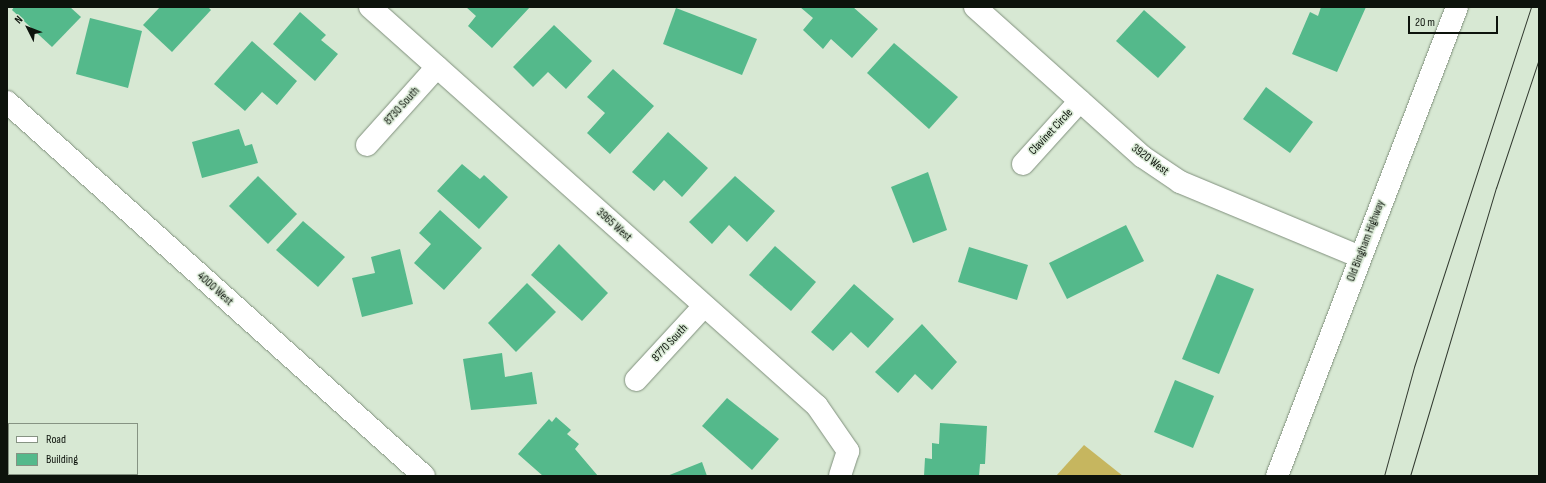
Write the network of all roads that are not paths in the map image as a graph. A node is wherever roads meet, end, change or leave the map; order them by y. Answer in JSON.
{"nodes":[{"id":1,"x":370,"y":7,"type":"edge"},
{"id":2,"x":975,"y":7,"type":"edge"},
{"id":3,"x":1457,"y":7,"type":"edge"},
{"id":4,"x":437,"y":67,"type":"junction"},
{"id":5,"x":1080,"y":101,"type":"junction"},
{"id":6,"x":7,"y":102,"type":"edge"},
{"id":7,"x":367,"y":145,"type":"dead end"},
{"id":8,"x":1022,"y":164,"type":"dead end"},
{"id":9,"x":1360,"y":257,"type":"junction"},
{"id":10,"x":704,"y":306,"type":"junction"},
{"id":11,"x":636,"y":380,"type":"dead end"},
{"id":12,"x":424,"y":476,"type":"edge"},
{"id":13,"x":840,"y":476,"type":"edge"},
{"id":14,"x":1277,"y":476,"type":"edge"}],
"edges":[{"from":1,"to":4,"type":"street","name":"3965 West"},
{"from":2,"to":5,"type":"street","name":"3920 West"},
{"from":3,"to":9,"type":"street","name":"Old Bingham Highway"},
{"from":4,"to":7,"type":"street","name":"8730 South"},
{"from":4,"to":10,"type":"street","name":"3965 West"},
{"from":5,"to":8,"type":"street","name":"Clavinet Circle"},
{"from":5,"to":9,"type":"street","name":"3920 West"},
{"from":6,"to":12,"type":"street","name":"4000 West"},
{"from":9,"to":14,"type":"street","name":"Old Bingham Highway"},
{"from":10,"to":11,"type":"street","name":"8770 South"},
{"from":10,"to":13,"type":"street","name":"3965 West"}]}
